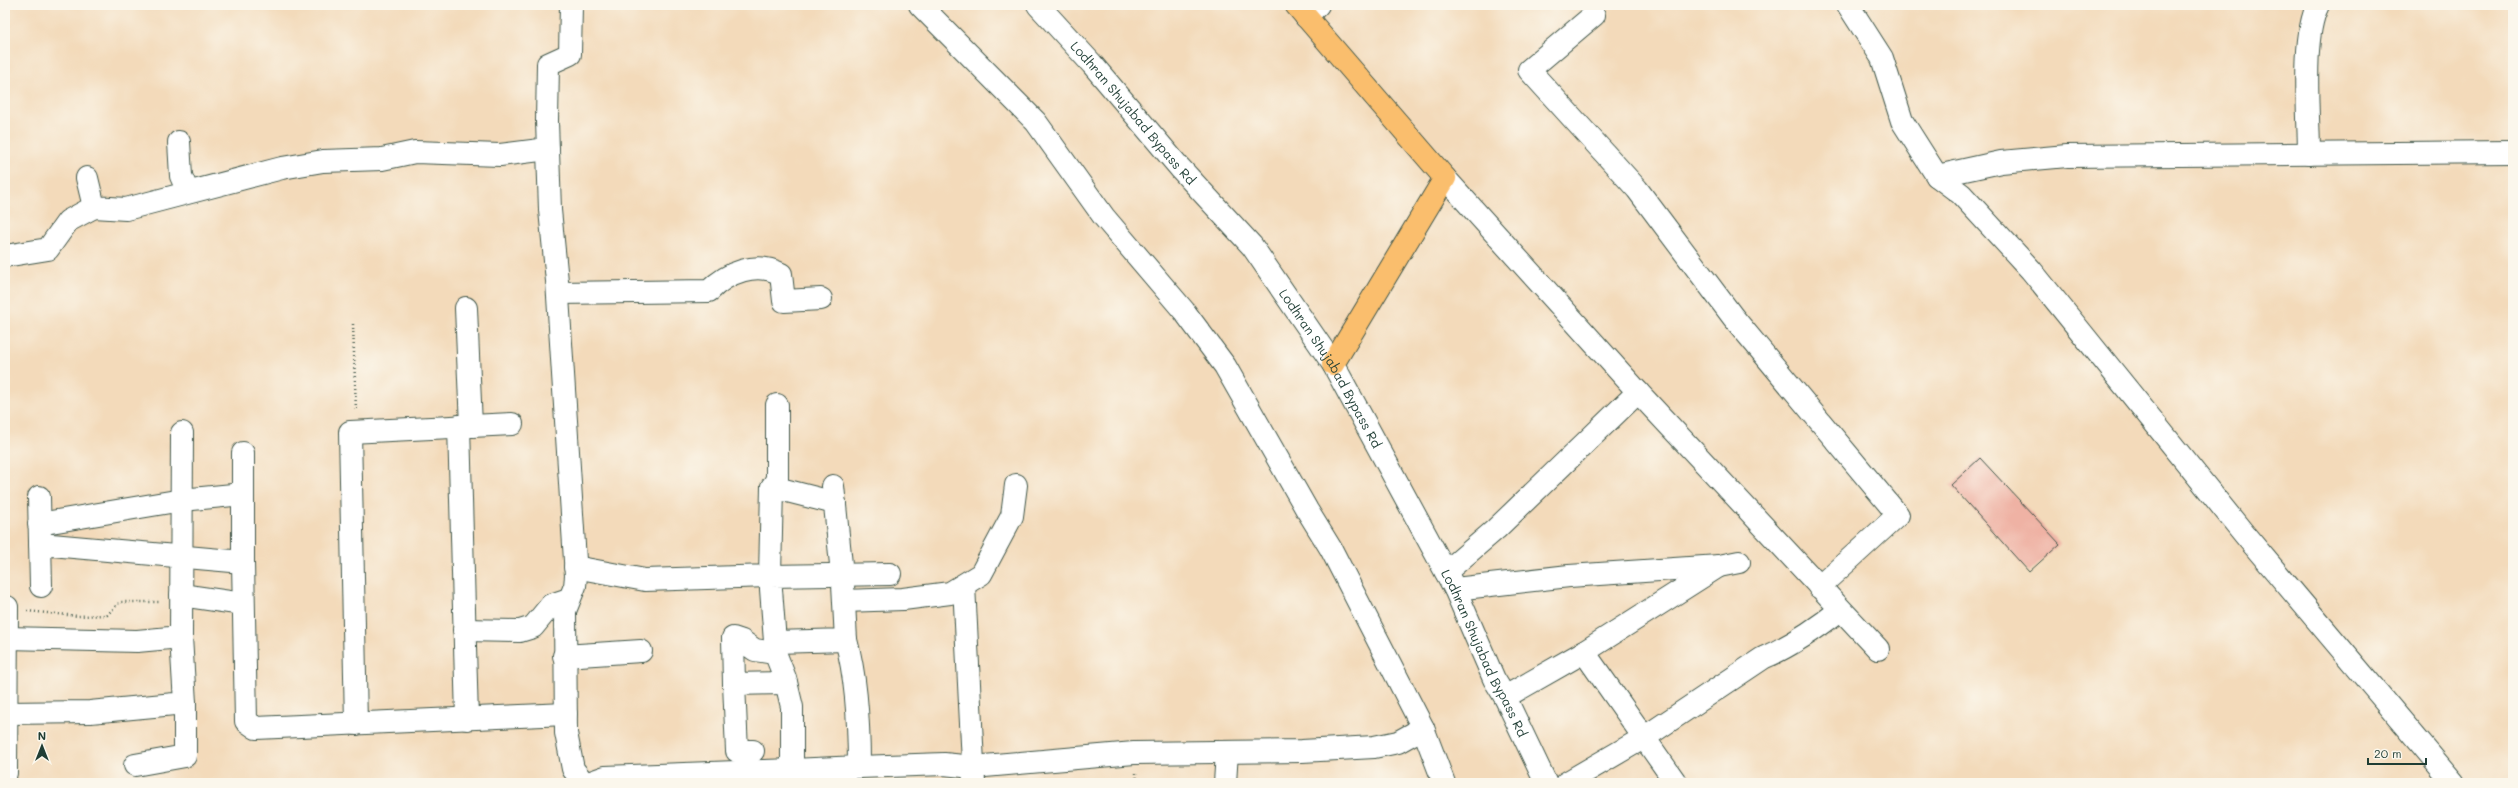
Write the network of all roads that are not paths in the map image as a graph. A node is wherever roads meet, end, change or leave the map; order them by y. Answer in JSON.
{"nodes":[{"id":1,"x":571,"y":5,"type":"edge"},
{"id":2,"x":920,"y":5,"type":"edge"},
{"id":3,"x":1038,"y":5,"type":"edge"},
{"id":4,"x":1848,"y":5,"type":"edge"},
{"id":5,"x":2318,"y":5,"type":"edge"},
{"id":6,"x":1306,"y":9,"type":"edge"},
{"id":7,"x":1594,"y":15,"type":"dead end"},
{"id":8,"x":179,"y":142,"type":"dead end"},
{"id":9,"x":548,"y":149,"type":"junction"},
{"id":10,"x":2513,"y":152,"type":"edge"},
{"id":11,"x":2309,"y":154,"type":"junction"},
{"id":12,"x":1937,"y":176,"type":"junction"},
{"id":13,"x":87,"y":178,"type":"dead end"},
{"id":14,"x":1445,"y":178,"type":"junction"},
{"id":15,"x":188,"y":192,"type":"junction"},
{"id":16,"x":94,"y":207,"type":"junction"},
{"id":17,"x":5,"y":256,"type":"edge"},
{"id":18,"x":558,"y":294,"type":"junction"},
{"id":19,"x":821,"y":299,"type":"dead end"},
{"id":20,"x":466,"y":308,"type":"dead end"},
{"id":21,"x":1333,"y":364,"type":"junction"},
{"id":22,"x":1638,"y":392,"type":"junction"},
{"id":23,"x":777,"y":405,"type":"dead end"},
{"id":24,"x":512,"y":424,"type":"dead end"},
{"id":25,"x":465,"y":426,"type":"junction"},
{"id":26,"x":182,"y":433,"type":"dead end"},
{"id":27,"x":243,"y":453,"type":"dead end"},
{"id":28,"x":1016,"y":485,"type":"dead end"},
{"id":29,"x":772,"y":488,"type":"junction"},
{"id":30,"x":243,"y":494,"type":"junction"},
{"id":31,"x":39,"y":497,"type":"dead end"},
{"id":32,"x":182,"y":500,"type":"junction"},
{"id":33,"x":40,"y":534,"type":"junction"},
{"id":34,"x":182,"y":556,"type":"junction"},
{"id":35,"x":242,"y":562,"type":"junction"},
{"id":36,"x":575,"y":567,"type":"junction"},
{"id":37,"x":890,"y":574,"type":"dead end"},
{"id":38,"x":770,"y":576,"type":"junction"},
{"id":39,"x":842,"y":576,"type":"junction"},
{"id":40,"x":1450,"y":581,"type":"junction"},
{"id":41,"x":964,"y":585,"type":"junction"},
{"id":42,"x":41,"y":586,"type":"dead end"},
{"id":43,"x":1819,"y":587,"type":"junction"},
{"id":44,"x":181,"y":599,"type":"junction"},
{"id":45,"x":569,"y":599,"type":"junction"},
{"id":46,"x":844,"y":601,"type":"junction"},
{"id":47,"x":243,"y":604,"type":"junction"},
{"id":48,"x":7,"y":607,"type":"road end"},
{"id":49,"x":1840,"y":610,"type":"junction"},
{"id":50,"x":464,"y":630,"type":"junction"},
{"id":51,"x":181,"y":637,"type":"junction"},
{"id":52,"x":7,"y":638,"type":"junction"},
{"id":53,"x":846,"y":640,"type":"junction"},
{"id":54,"x":775,"y":647,"type":"junction"},
{"id":55,"x":1878,"y":649,"type":"dead end"},
{"id":56,"x":641,"y":651,"type":"dead end"},
{"id":57,"x":1584,"y":652,"type":"junction"},
{"id":58,"x":564,"y":656,"type":"junction"},
{"id":59,"x":786,"y":683,"type":"junction"},
{"id":60,"x":734,"y":684,"type":"junction"},
{"id":61,"x":1505,"y":697,"type":"junction"},
{"id":62,"x":185,"y":703,"type":"junction"},
{"id":63,"x":6,"y":713,"type":"junction"},
{"id":64,"x":566,"y":714,"type":"junction"},
{"id":65,"x":467,"y":719,"type":"junction"},
{"id":66,"x":356,"y":724,"type":"junction"},
{"id":67,"x":1423,"y":728,"type":"junction"},
{"id":68,"x":1645,"y":737,"type":"junction"},
{"id":69,"x":753,"y":751,"type":"dead end"},
{"id":70,"x":1226,"y":752,"type":"junction"},
{"id":71,"x":135,"y":765,"type":"dead end"},
{"id":72,"x":859,"y":767,"type":"junction"},
{"id":73,"x":792,"y":770,"type":"junction"},
{"id":74,"x":974,"y":775,"type":"edge"},
{"id":75,"x":6,"y":776,"type":"edge"},
{"id":76,"x":584,"y":783,"type":"edge"},
{"id":77,"x":588,"y":783,"type":"edge"},
{"id":78,"x":1225,"y":783,"type":"edge"},
{"id":79,"x":1444,"y":783,"type":"edge"},
{"id":80,"x":1546,"y":783,"type":"edge"},
{"id":81,"x":1566,"y":783,"type":"edge"},
{"id":82,"x":1676,"y":783,"type":"edge"},
{"id":83,"x":2454,"y":783,"type":"edge"}],
"edges":[{"from":1,"to":9,"type":"street"},
{"from":2,"to":67,"type":"street"},
{"from":3,"to":21,"type":"street","name":"Lodhran Shujabad Bypass Rd"},
{"from":4,"to":12,"type":"street"},
{"from":5,"to":11,"type":"street"},
{"from":6,"to":14,"type":"main road"},
{"from":7,"to":43,"type":"street"},
{"from":8,"to":15,"type":"street"},
{"from":9,"to":15,"type":"street"},
{"from":9,"to":18,"type":"street"},
{"from":10,"to":11,"type":"street"},
{"from":11,"to":12,"type":"street"},
{"from":12,"to":83,"type":"street"},
{"from":13,"to":16,"type":"street"},
{"from":14,"to":21,"type":"main road"},
{"from":14,"to":22,"type":"street"},
{"from":15,"to":16,"type":"street"},
{"from":16,"to":17,"type":"street"},
{"from":18,"to":19,"type":"street"},
{"from":18,"to":36,"type":"street"},
{"from":20,"to":25,"type":"street"},
{"from":21,"to":40,"type":"street","name":"Lodhran Shujabad Bypass Rd"},
{"from":22,"to":40,"type":"street"},
{"from":22,"to":43,"type":"street"},
{"from":23,"to":29,"type":"street"},
{"from":24,"to":25,"type":"street"},
{"from":25,"to":50,"type":"street"},
{"from":25,"to":66,"type":"street"},
{"from":26,"to":32,"type":"street"},
{"from":27,"to":30,"type":"street"},
{"from":28,"to":41,"type":"street"},
{"from":29,"to":38,"type":"street"},
{"from":29,"to":39,"type":"street"},
{"from":30,"to":32,"type":"street"},
{"from":30,"to":35,"type":"street"},
{"from":31,"to":33,"type":"street"},
{"from":32,"to":33,"type":"street"},
{"from":32,"to":34,"type":"street"},
{"from":33,"to":34,"type":"street"},
{"from":33,"to":42,"type":"street"},
{"from":34,"to":35,"type":"street"},
{"from":34,"to":44,"type":"street"},
{"from":35,"to":47,"type":"street"},
{"from":36,"to":38,"type":"street"},
{"from":36,"to":45,"type":"street"},
{"from":37,"to":39,"type":"street"},
{"from":38,"to":39,"type":"street"},
{"from":38,"to":54,"type":"street"},
{"from":39,"to":46,"type":"street"},
{"from":40,"to":57,"type":"street"},
{"from":40,"to":61,"type":"street","name":"Lodhran Shujabad Bypass Rd"},
{"from":41,"to":46,"type":"street"},
{"from":41,"to":74,"type":"street"},
{"from":43,"to":49,"type":"street"},
{"from":44,"to":47,"type":"street"},
{"from":44,"to":51,"type":"street"},
{"from":45,"to":50,"type":"street"},
{"from":45,"to":58,"type":"street"},
{"from":46,"to":53,"type":"street"},
{"from":47,"to":66,"type":"street"},
{"from":48,"to":52,"type":"street"},
{"from":49,"to":55,"type":"street"},
{"from":49,"to":68,"type":"street"},
{"from":50,"to":65,"type":"street"},
{"from":51,"to":52,"type":"street"},
{"from":51,"to":62,"type":"street"},
{"from":52,"to":63,"type":"street"},
{"from":53,"to":54,"type":"street"},
{"from":53,"to":72,"type":"street"},
{"from":54,"to":59,"type":"street"},
{"from":54,"to":60,"type":"street"},
{"from":56,"to":58,"type":"street"},
{"from":57,"to":61,"type":"street"},
{"from":57,"to":68,"type":"street"},
{"from":58,"to":64,"type":"street"},
{"from":59,"to":60,"type":"street"},
{"from":59,"to":73,"type":"street"},
{"from":60,"to":69,"type":"street"},
{"from":61,"to":80,"type":"street","name":"Lodhran Shujabad Bypass Rd"},
{"from":62,"to":63,"type":"street"},
{"from":62,"to":71,"type":"street"},
{"from":63,"to":75,"type":"street"},
{"from":64,"to":65,"type":"street"},
{"from":64,"to":76,"type":"street"},
{"from":65,"to":66,"type":"street"},
{"from":67,"to":70,"type":"street"},
{"from":67,"to":79,"type":"street"},
{"from":68,"to":81,"type":"street"},
{"from":68,"to":82,"type":"street"},
{"from":70,"to":74,"type":"street"},
{"from":70,"to":78,"type":"street"},
{"from":72,"to":73,"type":"street"},
{"from":72,"to":74,"type":"street"},
{"from":73,"to":77,"type":"street"}]}
